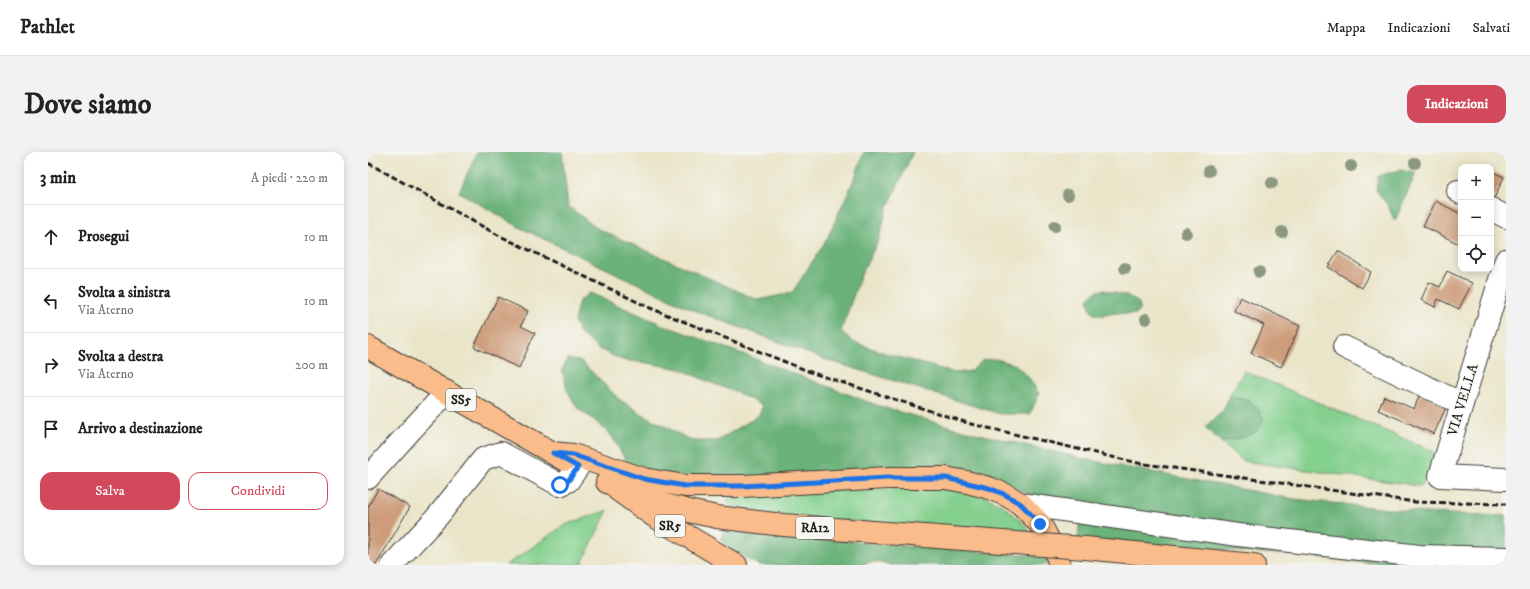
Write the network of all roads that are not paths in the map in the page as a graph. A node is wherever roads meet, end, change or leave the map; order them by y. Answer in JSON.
{"nodes":[{"id":1,"x":1494,"y":211,"type":"edge"},
{"id":2,"x":1506,"y":217,"type":"edge"},
{"id":3,"x":1506,"y":260,"type":"edge"},
{"id":4,"x":368,"y":347,"type":"edge"},
{"id":5,"x":1344,"y":347,"type":"dead end"},
{"id":6,"x":447,"y":392,"type":"junction"},
{"id":7,"x":1462,"y":404,"type":"junction"},
{"id":8,"x":553,"y":453,"type":"junction"},
{"id":9,"x":578,"y":467,"type":"junction"},
{"id":10,"x":368,"y":478,"type":"edge"},
{"id":11,"x":1506,"y":479,"type":"edge"},
{"id":12,"x":607,"y":482,"type":"junction"},
{"id":13,"x":1021,"y":504,"type":"junction"},
{"id":14,"x":1506,"y":558,"type":"edge"},
{"id":15,"x":392,"y":565,"type":"edge"},
{"id":16,"x":736,"y":565,"type":"edge"},
{"id":17,"x":1060,"y":565,"type":"edge"},
{"id":18,"x":1254,"y":565,"type":"edge"}],
"edges":[{"from":1,"to":2,"type":"street"},
{"from":3,"to":7,"type":"street","name":"VIA VELLA"},
{"from":4,"to":6,"type":"main road","number":"SS5"},
{"from":5,"to":7,"type":"street"},
{"from":6,"to":8,"type":"main road","number":"SS5"},
{"from":6,"to":10,"type":"street"},
{"from":7,"to":11,"type":"street","name":"VIA VELLA"},
{"from":8,"to":9,"type":"main road","number":"SS5"},
{"from":8,"to":13,"type":"main road"},
{"from":9,"to":12,"type":"main road","number":"SS5"},
{"from":9,"to":15,"type":"street"},
{"from":12,"to":16,"type":"main road","number":"SR5"},
{"from":12,"to":18,"type":"main road","number":"RA12","bridge":true},
{"from":13,"to":14,"type":"street"},
{"from":13,"to":17,"type":"main road"}]}
